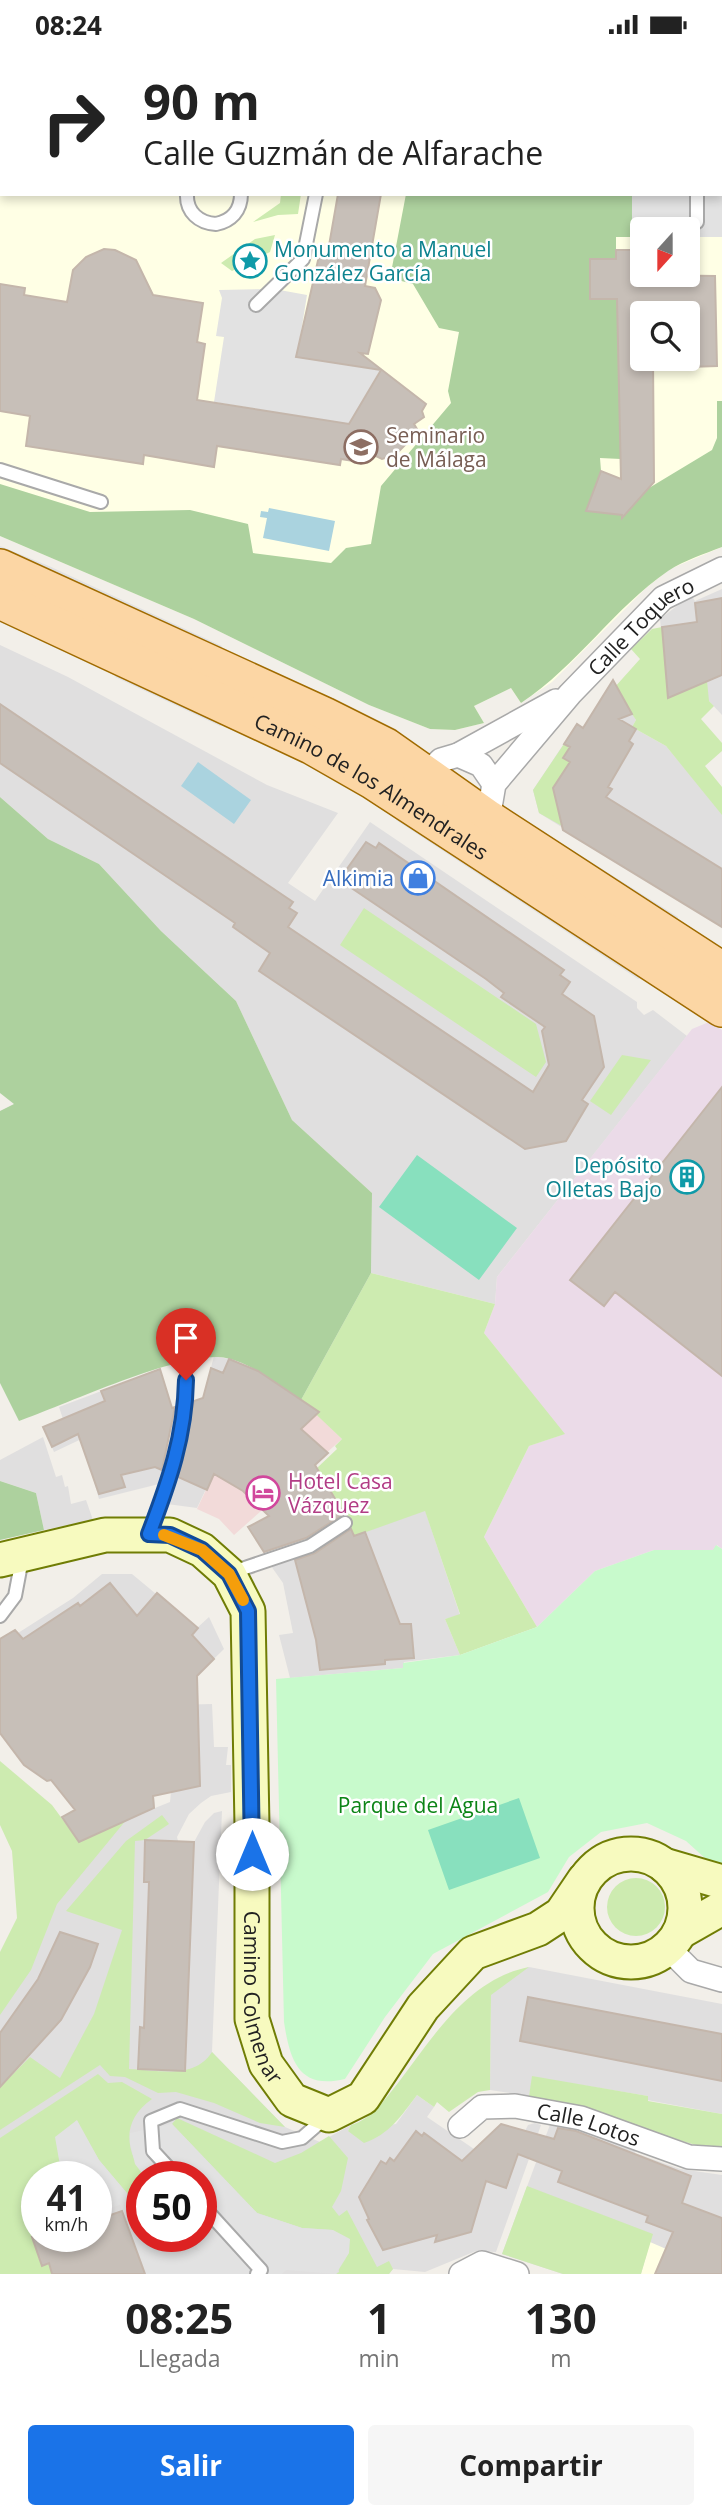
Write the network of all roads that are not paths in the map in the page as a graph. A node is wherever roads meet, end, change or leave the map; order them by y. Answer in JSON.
{"nodes":[{"id":1,"x":187,"y":196,"type":"edge"},
{"id":2,"x":241,"y":196,"type":"edge"},
{"id":3,"x":316,"y":196,"type":"edge"},
{"id":4,"x":696,"y":196,"type":"edge"},
{"id":5,"x":697,"y":217,"type":"edge"},
{"id":6,"x":256,"y":305,"type":"dead end"},
{"id":7,"x":0,"y":470,"type":"edge"},
{"id":8,"x":101,"y":502,"type":"dead end"},
{"id":9,"x":0,"y":568,"type":"edge"},
{"id":10,"x":722,"y":569,"type":"edge"},
{"id":11,"x":0,"y":600,"type":"edge"},
{"id":12,"x":569,"y":694,"type":"junction"},
{"id":13,"x":458,"y":755,"type":"junction"},
{"id":14,"x":414,"y":787,"type":"junction"},
{"id":15,"x":491,"y":802,"type":"junction"},
{"id":16,"x":722,"y":971,"type":"edge"},
{"id":17,"x":722,"y":1008,"type":"edge"},
{"id":18,"x":186,"y":1380,"type":"dead end"},
{"id":19,"x":345,"y":1523,"type":"dead end"},
{"id":20,"x":149,"y":1534,"type":"junction"},
{"id":21,"x":12,"y":1558,"type":"edge"},
{"id":22,"x":229,"y":1574,"type":"junction"},
{"id":23,"x":0,"y":1616,"type":"edge"},
{"id":24,"x":664,"y":1865,"type":"junction"},
{"id":25,"x":584,"y":1880,"type":"junction"},
{"id":26,"x":722,"y":1882,"type":"edge"},
{"id":27,"x":722,"y":1908,"type":"edge"},
{"id":28,"x":538,"y":1929,"type":"junction"},
{"id":29,"x":674,"y":1940,"type":"junction"},
{"id":30,"x":603,"y":1954,"type":"junction"},
{"id":31,"x":722,"y":1980,"type":"edge"},
{"id":32,"x":329,"y":2115,"type":"junction"},
{"id":33,"x":460,"y":2126,"type":"dead end"},
{"id":34,"x":722,"y":2159,"type":"edge"},
{"id":35,"x":162,"y":2161,"type":"edge"},
{"id":36,"x":217,"y":2222,"type":"edge"},
{"id":37,"x":257,"y":2274,"type":"edge"},
{"id":38,"x":461,"y":2274,"type":"edge"},
{"id":39,"x":517,"y":2274,"type":"edge"}],
"edges":[{"from":1,"to":2,"type":"lane"},
{"from":3,"to":6,"type":"lane"},
{"from":4,"to":5,"type":"lane"},
{"from":7,"to":8,"type":"lane"},
{"from":9,"to":14,"type":"main road","name":"Camino de los Almendrales"},
{"from":10,"to":12,"type":"street","name":"Calle Toquero"},
{"from":11,"to":14,"type":"main road","name":"Camino de los Almendrales"},
{"from":12,"to":13,"type":"street","name":"Calle Toquero"},
{"from":12,"to":15,"type":"street","name":"Calle Toquero"},
{"from":13,"to":14,"type":"street","name":"Calle Toquero"},
{"from":13,"to":15,"type":"street"},
{"from":14,"to":15,"type":"main road","name":"Camino de los Almendrales"},
{"from":14,"to":17,"type":"main road","name":"Camino de los Almendrales"},
{"from":15,"to":16,"type":"main road","name":"Camino de los Almendrales"},
{"from":18,"to":20,"type":"lane"},
{"from":19,"to":22,"type":"lane"},
{"from":20,"to":21,"type":"main road","name":"Camino Colmenar"},
{"from":20,"to":22,"type":"main road","name":"Camino Colmenar"},
{"from":21,"to":23,"type":"lane","name":"Camino Colmenar"},
{"from":22,"to":32,"type":"main road","name":"Camino Colmenar"},
{"from":24,"to":25,"type":"main road"},
{"from":24,"to":26,"type":"main road"},
{"from":24,"to":29,"type":"main road"},
{"from":25,"to":28,"type":"main road"},
{"from":25,"to":30,"type":"main road"},
{"from":27,"to":29,"type":"main road"},
{"from":28,"to":30,"type":"main road"},
{"from":28,"to":32,"type":"main road"},
{"from":29,"to":30,"type":"main road"},
{"from":29,"to":31,"type":"street"},
{"from":32,"to":35,"type":"lane"},
{"from":33,"to":34,"type":"street","name":"Calle Lotos"},
{"from":36,"to":37,"type":"lane"},
{"from":38,"to":39,"type":"street"}]}
